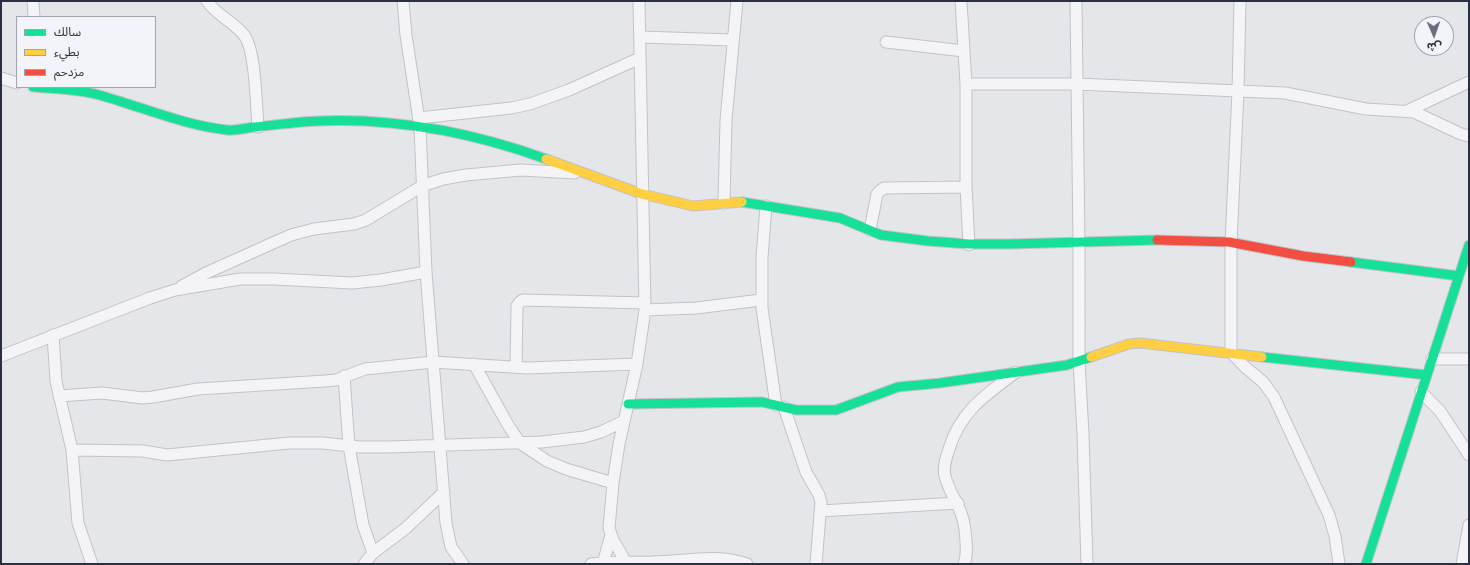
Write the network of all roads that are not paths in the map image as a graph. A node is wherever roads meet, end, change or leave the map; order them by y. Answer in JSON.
{"nodes":[{"id":1,"x":33,"y":1,"type":"edge"},
{"id":2,"x":207,"y":1,"type":"edge"},
{"id":3,"x":403,"y":1,"type":"edge"},
{"id":4,"x":639,"y":1,"type":"edge"},
{"id":5,"x":737,"y":1,"type":"edge"},
{"id":6,"x":961,"y":1,"type":"edge"},
{"id":7,"x":1076,"y":1,"type":"edge"},
{"id":8,"x":1240,"y":1,"type":"edge"},
{"id":9,"x":34,"y":16,"type":"edge"},
{"id":10,"x":640,"y":37,"type":"junction"},
{"id":11,"x":733,"y":40,"type":"junction"},
{"id":12,"x":886,"y":42,"type":"dead end"},
{"id":13,"x":964,"y":51,"type":"junction"},
{"id":14,"x":640,"y":58,"type":"junction"},
{"id":15,"x":1,"y":78,"type":"edge"},
{"id":16,"x":1469,"y":82,"type":"edge"},
{"id":17,"x":16,"y":83,"type":"edge"},
{"id":18,"x":966,"y":84,"type":"junction"},
{"id":19,"x":1077,"y":84,"type":"junction"},
{"id":20,"x":52,"y":88,"type":"edge"},
{"id":21,"x":70,"y":89,"type":"edge"},
{"id":22,"x":1238,"y":91,"type":"junction"},
{"id":23,"x":1407,"y":111,"type":"junction"},
{"id":24,"x":420,"y":123,"type":"junction"},
{"id":25,"x":258,"y":127,"type":"junction"},
{"id":26,"x":1469,"y":136,"type":"edge"},
{"id":27,"x":588,"y":174,"type":"junction"},
{"id":28,"x":422,"y":186,"type":"junction"},
{"id":29,"x":966,"y":187,"type":"junction"},
{"id":30,"x":642,"y":194,"type":"junction"},
{"id":31,"x":724,"y":203,"type":"junction"},
{"id":32,"x":766,"y":206,"type":"junction"},
{"id":33,"x":870,"y":230,"type":"junction"},
{"id":34,"x":1079,"y":243,"type":"junction"},
{"id":35,"x":1231,"y":243,"type":"junction"},
{"id":36,"x":969,"y":245,"type":"junction"},
{"id":37,"x":1469,"y":245,"type":"edge"},
{"id":38,"x":426,"y":272,"type":"junction"},
{"id":39,"x":1459,"y":276,"type":"junction"},
{"id":40,"x":175,"y":290,"type":"junction"},
{"id":41,"x":761,"y":300,"type":"junction"},
{"id":42,"x":645,"y":306,"type":"junction"},
{"id":43,"x":53,"y":335,"type":"junction"},
{"id":44,"x":1231,"y":352,"type":"junction"},
{"id":45,"x":1,"y":356,"type":"edge"},
{"id":46,"x":1432,"y":359,"type":"junction"},
{"id":47,"x":1469,"y":359,"type":"edge"},
{"id":48,"x":433,"y":362,"type":"junction"},
{"id":49,"x":1079,"y":362,"type":"junction"},
{"id":50,"x":474,"y":364,"type":"junction"},
{"id":51,"x":637,"y":364,"type":"junction"},
{"id":52,"x":516,"y":367,"type":"junction"},
{"id":53,"x":1017,"y":372,"type":"junction"},
{"id":54,"x":1427,"y":375,"type":"junction"},
{"id":55,"x":344,"y":376,"type":"junction"},
{"id":56,"x":1421,"y":392,"type":"junction"},
{"id":57,"x":59,"y":396,"type":"junction"},
{"id":58,"x":628,"y":404,"type":"junction"},
{"id":59,"x":780,"y":406,"type":"junction"},
{"id":60,"x":624,"y":421,"type":"junction"},
{"id":61,"x":520,"y":443,"type":"junction"},
{"id":62,"x":349,"y":446,"type":"junction"},
{"id":63,"x":440,"y":446,"type":"junction"},
{"id":64,"x":72,"y":450,"type":"junction"},
{"id":65,"x":1469,"y":455,"type":"edge"},
{"id":66,"x":612,"y":483,"type":"junction"},
{"id":67,"x":444,"y":492,"type":"junction"},
{"id":68,"x":958,"y":503,"type":"junction"},
{"id":69,"x":820,"y":511,"type":"junction"},
{"id":70,"x":1469,"y":525,"type":"edge"},
{"id":71,"x":611,"y":535,"type":"junction"},
{"id":72,"x":373,"y":553,"type":"junction"},
{"id":73,"x":627,"y":563,"type":"edge"},
{"id":74,"x":815,"y":563,"type":"edge"},
{"id":75,"x":92,"y":564,"type":"edge"},
{"id":76,"x":364,"y":564,"type":"edge"},
{"id":77,"x":463,"y":564,"type":"edge"},
{"id":78,"x":598,"y":564,"type":"edge"},
{"id":79,"x":747,"y":564,"type":"edge"},
{"id":80,"x":964,"y":564,"type":"edge"},
{"id":81,"x":1087,"y":564,"type":"edge"},
{"id":82,"x":1339,"y":564,"type":"edge"},
{"id":83,"x":1366,"y":564,"type":"edge"},
{"id":84,"x":1462,"y":564,"type":"edge"}],
"edges":[{"from":1,"to":9,"type":"street"},
{"from":2,"to":25,"type":"street"},
{"from":3,"to":24,"type":"street"},
{"from":4,"to":10,"type":"street"},
{"from":5,"to":11,"type":"street"},
{"from":6,"to":13,"type":"street"},
{"from":7,"to":19,"type":"street"},
{"from":8,"to":22,"type":"street"},
{"from":10,"to":11,"type":"street"},
{"from":10,"to":14,"type":"street"},
{"from":11,"to":31,"type":"street"},
{"from":12,"to":13,"type":"street"},
{"from":13,"to":18,"type":"street"},
{"from":14,"to":24,"type":"street"},
{"from":14,"to":30,"type":"street"},
{"from":15,"to":17,"type":"street"},
{"from":16,"to":23,"type":"street"},
{"from":18,"to":19,"type":"street"},
{"from":18,"to":29,"type":"street"},
{"from":19,"to":22,"type":"street"},
{"from":19,"to":34,"type":"street"},
{"from":20,"to":21,"type":"street"},
{"from":21,"to":25,"type":"street"},
{"from":22,"to":23,"type":"street"},
{"from":22,"to":35,"type":"street"},
{"from":23,"to":26,"type":"street"},
{"from":24,"to":25,"type":"street"},
{"from":24,"to":27,"type":"street"},
{"from":24,"to":28,"type":"street"},
{"from":27,"to":28,"type":"street"},
{"from":27,"to":30,"type":"street"},
{"from":28,"to":38,"type":"street"},
{"from":28,"to":40,"type":"street"},
{"from":29,"to":33,"type":"street"},
{"from":29,"to":36,"type":"street"},
{"from":30,"to":31,"type":"street"},
{"from":30,"to":42,"type":"street"},
{"from":31,"to":32,"type":"street"},
{"from":32,"to":33,"type":"street"},
{"from":32,"to":41,"type":"street"},
{"from":33,"to":36,"type":"street"},
{"from":34,"to":35,"type":"street"},
{"from":34,"to":36,"type":"street"},
{"from":34,"to":49,"type":"street"},
{"from":35,"to":39,"type":"street"},
{"from":35,"to":44,"type":"street"},
{"from":37,"to":39,"type":"street"},
{"from":38,"to":40,"type":"street"},
{"from":38,"to":48,"type":"street"},
{"from":39,"to":46,"type":"street"},
{"from":40,"to":43,"type":"street"},
{"from":41,"to":42,"type":"street"},
{"from":41,"to":59,"type":"street"},
{"from":42,"to":51,"type":"street"},
{"from":42,"to":52,"type":"street"},
{"from":43,"to":45,"type":"street"},
{"from":43,"to":57,"type":"street"},
{"from":44,"to":49,"type":"street"},
{"from":44,"to":54,"type":"street"},
{"from":44,"to":82,"type":"street"},
{"from":46,"to":47,"type":"street"},
{"from":46,"to":54,"type":"street"},
{"from":48,"to":50,"type":"street"},
{"from":48,"to":55,"type":"street"},
{"from":48,"to":63,"type":"street"},
{"from":49,"to":53,"type":"street"},
{"from":49,"to":81,"type":"street"},
{"from":50,"to":52,"type":"street"},
{"from":50,"to":61,"type":"street"},
{"from":51,"to":52,"type":"street"},
{"from":51,"to":58,"type":"street"},
{"from":53,"to":59,"type":"street"},
{"from":53,"to":68,"type":"street"},
{"from":54,"to":56,"type":"street"},
{"from":55,"to":57,"type":"street"},
{"from":55,"to":62,"type":"street"},
{"from":56,"to":65,"type":"street"},
{"from":56,"to":83,"type":"street"},
{"from":57,"to":64,"type":"street"},
{"from":58,"to":59,"type":"street"},
{"from":58,"to":60,"type":"street"},
{"from":59,"to":69,"type":"street"},
{"from":60,"to":61,"type":"street"},
{"from":60,"to":66,"type":"street"},
{"from":61,"to":63,"type":"street"},
{"from":61,"to":66,"type":"street"},
{"from":62,"to":63,"type":"street"},
{"from":62,"to":64,"type":"street"},
{"from":62,"to":72,"type":"street"},
{"from":63,"to":67,"type":"street"},
{"from":64,"to":75,"type":"street"},
{"from":66,"to":71,"type":"street"},
{"from":67,"to":72,"type":"street"},
{"from":67,"to":77,"type":"street"},
{"from":68,"to":69,"type":"street"},
{"from":68,"to":80,"type":"street"},
{"from":69,"to":74,"type":"street"},
{"from":70,"to":84,"type":"street"},
{"from":71,"to":73,"type":"street"},
{"from":71,"to":78,"type":"street"},
{"from":72,"to":76,"type":"street"},
{"from":73,"to":78,"type":"street"},
{"from":73,"to":79,"type":"street"}]}
